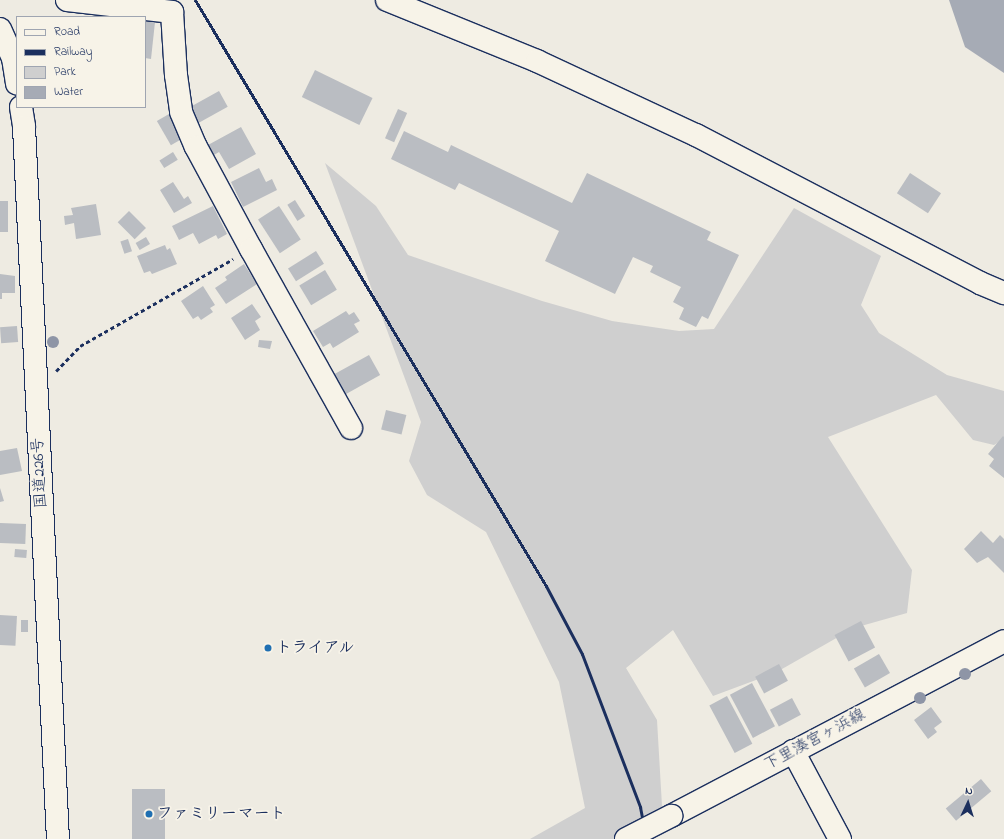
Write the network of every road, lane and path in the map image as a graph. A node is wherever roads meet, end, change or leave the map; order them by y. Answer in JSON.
{"nodes":[{"id":1,"x":67,"y":0,"type":"edge"},
{"id":2,"x":387,"y":0,"type":"edge"},
{"id":3,"x":0,"y":29,"type":"edge"},
{"id":4,"x":16,"y":78,"type":"edge"},
{"id":5,"x":21,"y":108,"type":"edge"},
{"id":6,"x":251,"y":249,"type":"junction"},
{"id":7,"x":1004,"y":293,"type":"edge"},
{"id":8,"x":36,"y":392,"type":"junction"},
{"id":9,"x":351,"y":428,"type":"dead end"},
{"id":10,"x":1004,"y":641,"type":"edge"},
{"id":11,"x":793,"y":751,"type":"junction"},
{"id":12,"x":58,"y":839,"type":"edge"},
{"id":13,"x":626,"y":839,"type":"edge"},
{"id":14,"x":840,"y":839,"type":"edge"}],
"edges":[{"from":1,"to":6,"type":"main road"},
{"from":2,"to":7,"type":"main road"},
{"from":3,"to":4,"type":"main road"},
{"from":5,"to":8,"type":"main road","name":"国道226号"},
{"from":6,"to":8,"type":"path"},
{"from":6,"to":9,"type":"main road"},
{"from":8,"to":12,"type":"main road","name":"国道226号"},
{"from":10,"to":11,"type":"main road","name":"下里湊宮ヶ浜線"},
{"from":11,"to":13,"type":"main road","name":"下里湊宮ヶ浜線","bridge":true},
{"from":11,"to":14,"type":"main road"}]}
